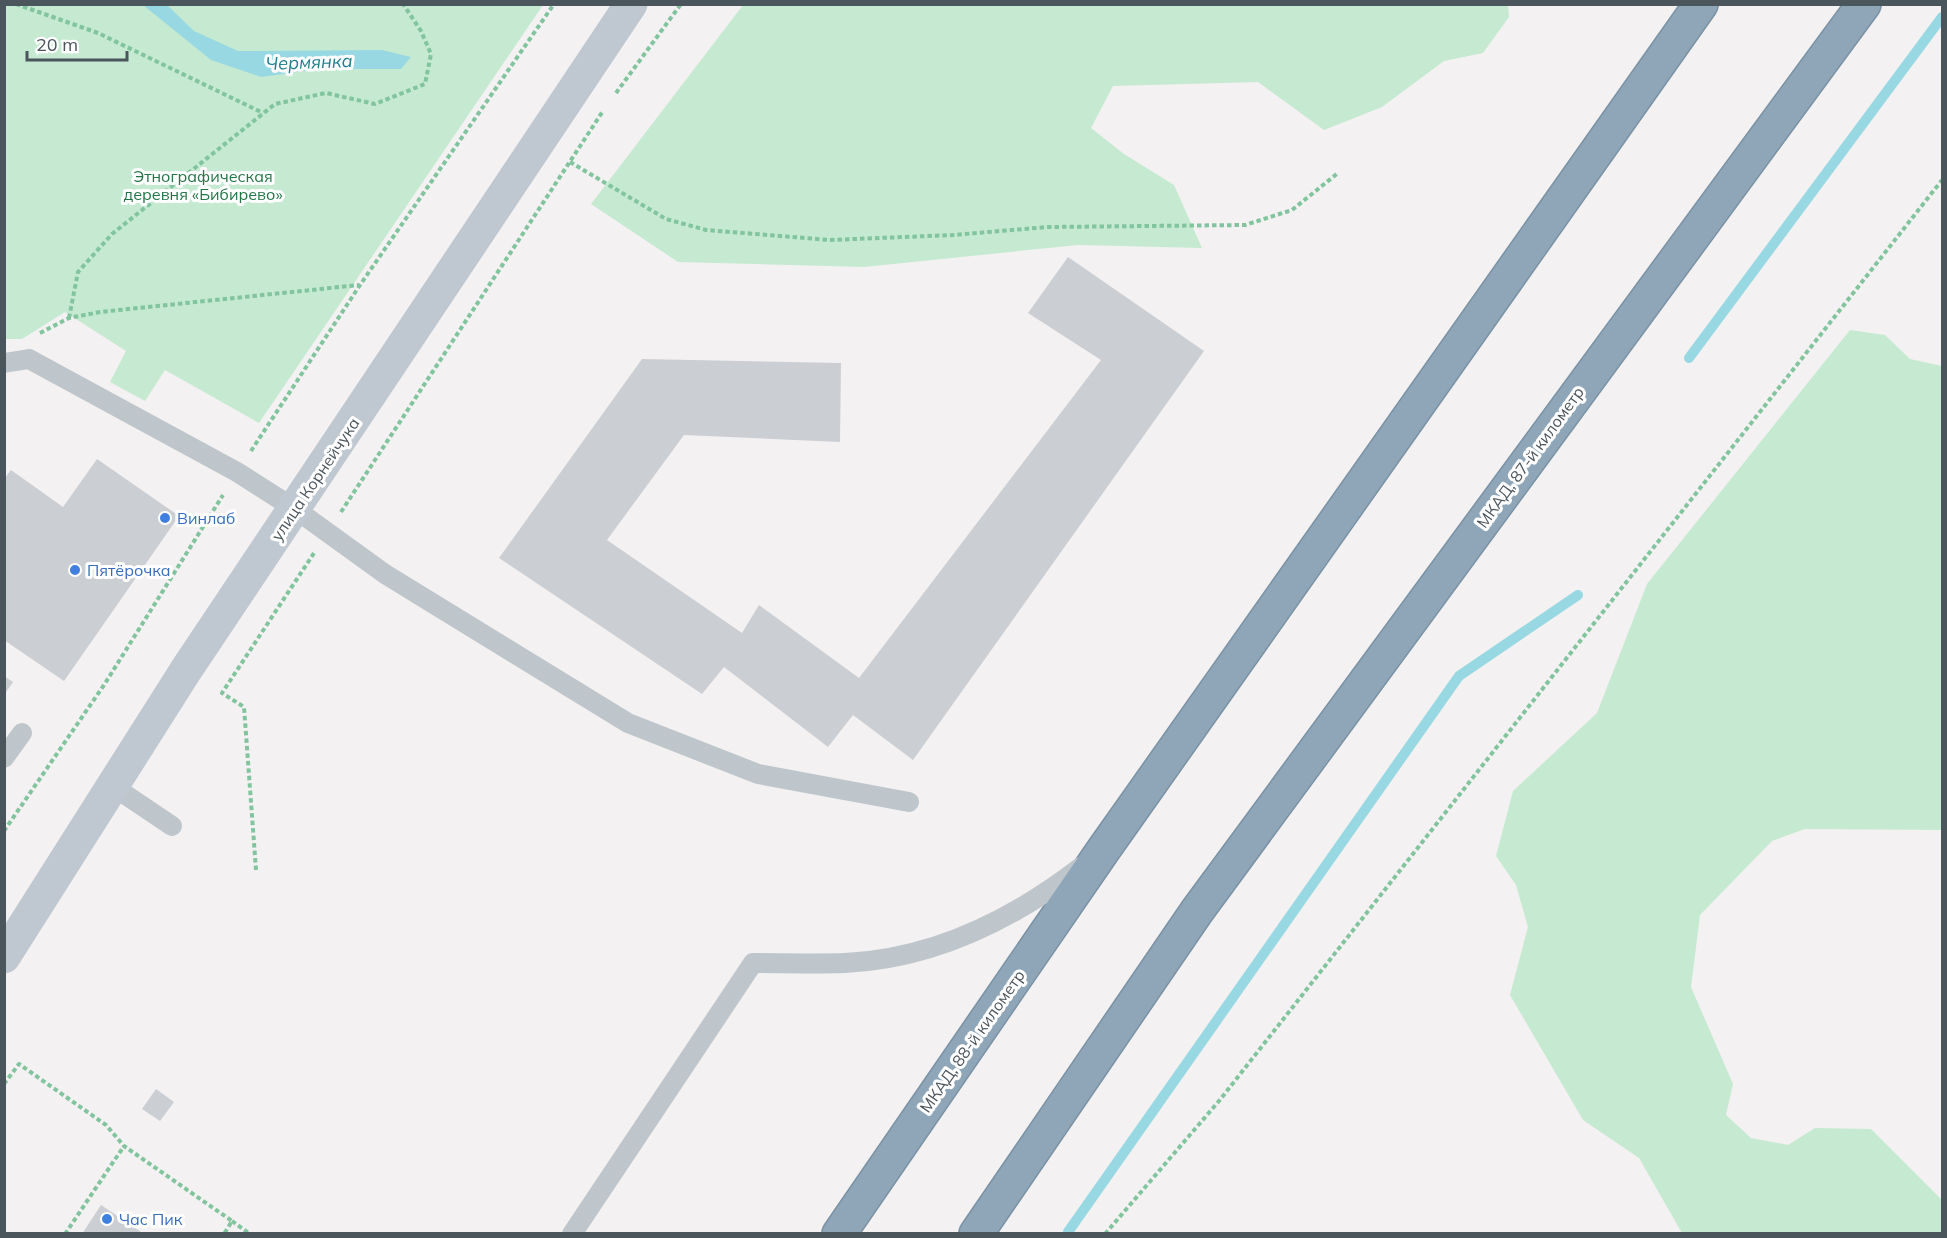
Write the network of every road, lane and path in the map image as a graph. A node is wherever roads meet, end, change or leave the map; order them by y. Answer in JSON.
{"nodes":[{"id":1,"x":16,"y":4,"type":"edge"},
{"id":2,"x":403,"y":4,"type":"edge"},
{"id":3,"x":554,"y":4,"type":"edge"},
{"id":4,"x":631,"y":4,"type":"edge"},
{"id":5,"x":681,"y":4,"type":"edge"},
{"id":6,"x":1701,"y":4,"type":"edge"},
{"id":7,"x":1864,"y":4,"type":"edge"},
{"id":8,"x":610,"y":101,"type":"dead end"},
{"id":9,"x":604,"y":110,"type":"dead end"},
{"id":10,"x":263,"y":113,"type":"junction"},
{"id":11,"x":570,"y":162,"type":"junction"},
{"id":12,"x":1338,"y":173,"type":"dead end"},
{"id":13,"x":1942,"y":180,"type":"edge"},
{"id":14,"x":360,"y":285,"type":"junction"},
{"id":15,"x":69,"y":318,"type":"junction"},
{"id":16,"x":31,"y":338,"type":"dead end"},
{"id":17,"x":4,"y":363,"type":"edge"},
{"id":18,"x":237,"y":472,"type":"junction"},
{"id":19,"x":295,"y":508,"type":"junction"},
{"id":20,"x":328,"y":532,"type":"junction"},
{"id":21,"x":22,"y":733,"type":"dead end"},
{"id":22,"x":4,"y":758,"type":"edge"},
{"id":23,"x":114,"y":787,"type":"junction"},
{"id":24,"x":909,"y":802,"type":"dead end"},
{"id":25,"x":172,"y":826,"type":"dead end"},
{"id":26,"x":4,"y":831,"type":"edge"},
{"id":27,"x":1104,"y":849,"type":"junction"},
{"id":28,"x":256,"y":870,"type":"dead end"},
{"id":29,"x":4,"y":957,"type":"edge"},
{"id":30,"x":4,"y":1084,"type":"edge"},
{"id":31,"x":124,"y":1146,"type":"junction"},
{"id":32,"x":232,"y":1221,"type":"junction"},
{"id":33,"x":65,"y":1233,"type":"edge"},
{"id":34,"x":224,"y":1233,"type":"edge"},
{"id":35,"x":250,"y":1233,"type":"edge"},
{"id":36,"x":572,"y":1233,"type":"edge"},
{"id":37,"x":839,"y":1233,"type":"edge"},
{"id":38,"x":976,"y":1233,"type":"edge"},
{"id":39,"x":1104,"y":1233,"type":"edge"}],
"edges":[{"from":1,"to":10,"type":"path"},
{"from":2,"to":10,"type":"path"},
{"from":3,"to":14,"type":"path"},
{"from":4,"to":19,"type":"street","name":"улица Корнейчука"},
{"from":5,"to":8,"type":"path"},
{"from":6,"to":27,"type":"highway"},
{"from":7,"to":38,"type":"highway","name":"МКАД, 87-й километр"},
{"from":9,"to":11,"type":"path"},
{"from":10,"to":15,"type":"path"},
{"from":11,"to":12,"type":"path"},
{"from":11,"to":20,"type":"path"},
{"from":13,"to":39,"type":"path"},
{"from":14,"to":15,"type":"path"},
{"from":14,"to":18,"type":"path"},
{"from":15,"to":16,"type":"path"},
{"from":17,"to":18,"type":"lane"},
{"from":18,"to":19,"type":"lane"},
{"from":18,"to":26,"type":"path"},
{"from":19,"to":20,"type":"lane"},
{"from":19,"to":23,"type":"street","name":"улица Корнейчука"},
{"from":20,"to":24,"type":"lane"},
{"from":20,"to":28,"type":"path"},
{"from":21,"to":22,"type":"lane"},
{"from":23,"to":25,"type":"lane"},
{"from":23,"to":29,"type":"street","name":"улица Корнейчука"},
{"from":27,"to":36,"type":"lane"},
{"from":27,"to":37,"type":"highway","name":"МКАД, 88-й километр"},
{"from":30,"to":31,"type":"path"},
{"from":31,"to":32,"type":"path"},
{"from":31,"to":33,"type":"path"},
{"from":32,"to":34,"type":"path"},
{"from":32,"to":35,"type":"path"}]}
